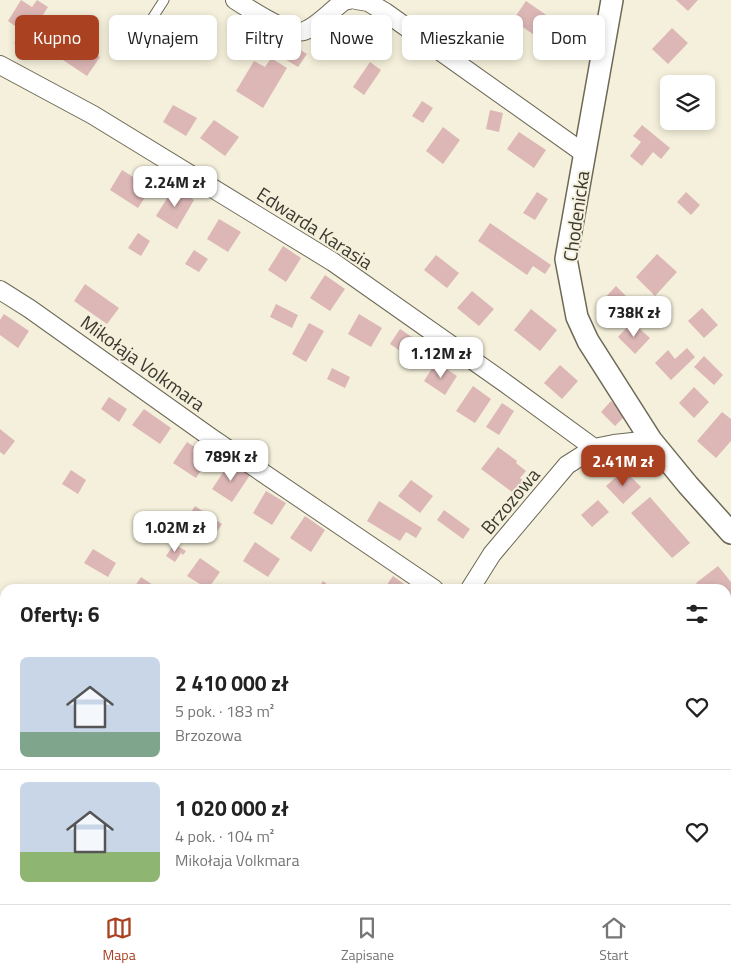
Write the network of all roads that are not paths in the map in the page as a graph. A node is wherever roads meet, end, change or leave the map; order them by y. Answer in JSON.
{"nodes":[{"id":1,"x":164,"y":0,"type":"edge"},
{"id":2,"x":235,"y":0,"type":"edge"},
{"id":3,"x":349,"y":0,"type":"edge"},
{"id":4,"x":356,"y":0,"type":"edge"},
{"id":5,"x":612,"y":0,"type":"edge"},
{"id":6,"x":154,"y":15,"type":"edge"},
{"id":7,"x":0,"y":65,"type":"edge"},
{"id":8,"x":585,"y":154,"type":"junction"},
{"id":9,"x":0,"y":290,"type":"edge"},
{"id":10,"x":651,"y":440,"type":"junction"},
{"id":11,"x":594,"y":448,"type":"junction"},
{"id":12,"x":731,"y":532,"type":"edge"},
{"id":13,"x":427,"y":584,"type":"edge"},
{"id":14,"x":473,"y":584,"type":"edge"}],
"edges":[{"from":1,"to":6,"type":"lane"},
{"from":2,"to":3,"type":"street"},
{"from":4,"to":8,"type":"street"},
{"from":5,"to":8,"type":"street","name":"Chodenicka"},
{"from":7,"to":11,"type":"street","name":"Edwarda Karasia"},
{"from":8,"to":10,"type":"street","name":"Chodenicka"},
{"from":9,"to":13,"type":"street","name":"Mikołaja Volkmara"},
{"from":10,"to":11,"type":"street","name":"Brzozowa"},
{"from":10,"to":12,"type":"street","name":"Chodenicka"},
{"from":11,"to":14,"type":"street","name":"Brzozowa"}]}
